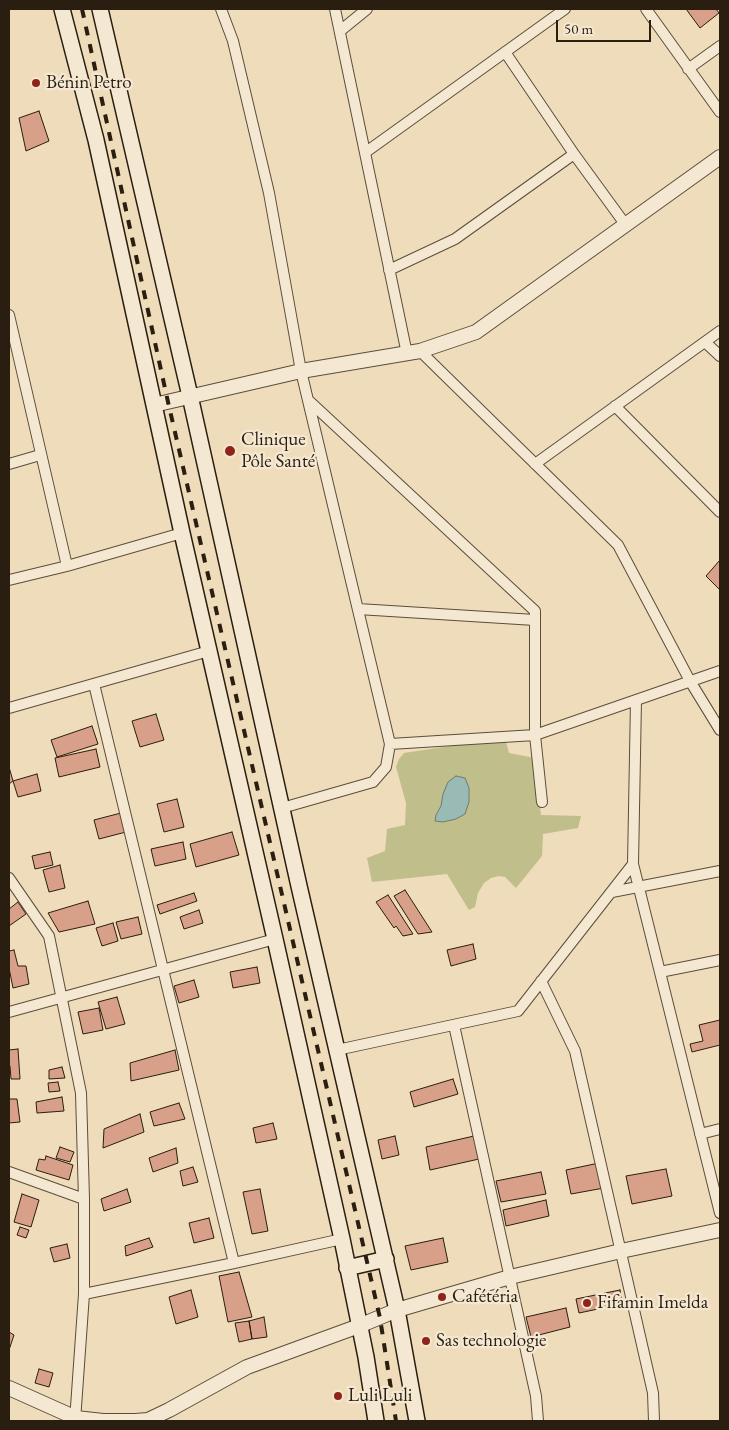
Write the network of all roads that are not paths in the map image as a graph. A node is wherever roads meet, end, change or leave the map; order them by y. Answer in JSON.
{"nodes":[{"id":1,"x":62,"y":9,"type":"edge"},
{"id":2,"x":100,"y":9,"type":"edge"},
{"id":3,"x":222,"y":9,"type":"edge"},
{"id":4,"x":335,"y":9,"type":"edge"},
{"id":5,"x":367,"y":9,"type":"edge"},
{"id":6,"x":565,"y":9,"type":"edge"},
{"id":7,"x":646,"y":9,"type":"edge"},
{"id":8,"x":340,"y":31,"type":"junction"},
{"id":9,"x":720,"y":46,"type":"edge"},
{"id":10,"x":505,"y":52,"type":"junction"},
{"id":11,"x":688,"y":69,"type":"junction"},
{"id":12,"x":720,"y":112,"type":"edge"},
{"id":13,"x":366,"y":152,"type":"junction"},
{"id":14,"x":574,"y":154,"type":"junction"},
{"id":15,"x":720,"y":157,"type":"edge"},
{"id":16,"x":626,"y":224,"type":"junction"},
{"id":17,"x":389,"y":270,"type":"junction"},
{"id":18,"x":9,"y":315,"type":"edge"},
{"id":19,"x":720,"y":331,"type":"edge"},
{"id":20,"x":705,"y":342,"type":"junction"},
{"id":21,"x":12,"y":346,"type":"edge"},
{"id":22,"x":414,"y":353,"type":"junction"},
{"id":23,"x":720,"y":356,"type":"edge"},
{"id":24,"x":301,"y":371,"type":"junction"},
{"id":25,"x":190,"y":396,"type":"junction"},
{"id":26,"x":308,"y":399,"type":"junction"},
{"id":27,"x":154,"y":405,"type":"junction"},
{"id":28,"x":615,"y":406,"type":"junction"},
{"id":29,"x":40,"y":455,"type":"junction"},
{"id":30,"x":9,"y":464,"type":"edge"},
{"id":31,"x":535,"y":464,"type":"junction"},
{"id":32,"x":720,"y":512,"type":"edge"},
{"id":33,"x":182,"y":533,"type":"junction"},
{"id":34,"x":67,"y":566,"type":"junction"},
{"id":35,"x":9,"y":580,"type":"edge"},
{"id":36,"x":358,"y":609,"type":"junction"},
{"id":37,"x":534,"y":620,"type":"junction"},
{"id":38,"x":209,"y":651,"type":"junction"},
{"id":39,"x":720,"y":672,"type":"edge"},
{"id":40,"x":690,"y":681,"type":"junction"},
{"id":41,"x":94,"y":684,"type":"junction"},
{"id":42,"x":636,"y":700,"type":"junction"},
{"id":43,"x":9,"y":708,"type":"edge"},
{"id":44,"x":720,"y":730,"type":"edge"},
{"id":45,"x":535,"y":735,"type":"junction"},
{"id":46,"x":390,"y":744,"type":"junction"},
{"id":47,"x":542,"y":802,"type":"dead end"},
{"id":48,"x":282,"y":808,"type":"junction"},
{"id":49,"x":633,"y":864,"type":"junction"},
{"id":50,"x":720,"y":871,"type":"edge"},
{"id":51,"x":9,"y":878,"type":"edge"},
{"id":52,"x":639,"y":887,"type":"junction"},
{"id":53,"x":612,"y":892,"type":"junction"},
{"id":54,"x":275,"y":939,"type":"junction"},
{"id":55,"x":720,"y":960,"type":"edge"},
{"id":56,"x":164,"y":969,"type":"junction"},
{"id":57,"x":660,"y":972,"type":"junction"},
{"id":58,"x":541,"y":981,"type":"junction"},
{"id":59,"x":62,"y":998,"type":"junction"},
{"id":60,"x":9,"y":1012,"type":"edge"},
{"id":61,"x":454,"y":1024,"type":"junction"},
{"id":62,"x":337,"y":1050,"type":"junction"},
{"id":63,"x":720,"y":1128,"type":"edge"},
{"id":64,"x":700,"y":1134,"type":"junction"},
{"id":65,"x":9,"y":1172,"type":"edge"},
{"id":66,"x":84,"y":1199,"type":"junction"},
{"id":67,"x":720,"y":1213,"type":"edge"},
{"id":68,"x":720,"y":1230,"type":"edge"},
{"id":69,"x":342,"y":1239,"type":"junction"},
{"id":70,"x":621,"y":1251,"type":"junction"},
{"id":71,"x":386,"y":1259,"type":"junction"},
{"id":72,"x":234,"y":1263,"type":"junction"},
{"id":73,"x":347,"y":1268,"type":"junction"},
{"id":74,"x":510,"y":1278,"type":"junction"},
{"id":75,"x":84,"y":1294,"type":"junction"},
{"id":76,"x":397,"y":1310,"type":"junction"},
{"id":77,"x":359,"y":1326,"type":"junction"},
{"id":78,"x":9,"y":1388,"type":"edge"},
{"id":79,"x":76,"y":1420,"type":"edge"},
{"id":80,"x":148,"y":1420,"type":"edge"},
{"id":81,"x":376,"y":1421,"type":"edge"},
{"id":82,"x":416,"y":1421,"type":"edge"},
{"id":83,"x":538,"y":1421,"type":"edge"},
{"id":84,"x":654,"y":1421,"type":"edge"}],
"edges":[{"from":1,"to":27,"type":"main road"},
{"from":2,"to":25,"type":"main road"},
{"from":3,"to":24,"type":"street"},
{"from":4,"to":8,"type":"street"},
{"from":5,"to":8,"type":"street"},
{"from":6,"to":10,"type":"street"},
{"from":7,"to":11,"type":"street"},
{"from":8,"to":13,"type":"street"},
{"from":9,"to":11,"type":"street"},
{"from":10,"to":13,"type":"street"},
{"from":10,"to":14,"type":"street"},
{"from":11,"to":12,"type":"street"},
{"from":13,"to":17,"type":"street"},
{"from":14,"to":16,"type":"street"},
{"from":14,"to":17,"type":"street"},
{"from":15,"to":16,"type":"street"},
{"from":16,"to":22,"type":"street"},
{"from":17,"to":22,"type":"street"},
{"from":18,"to":21,"type":"street"},
{"from":19,"to":20,"type":"street"},
{"from":20,"to":23,"type":"street"},
{"from":20,"to":28,"type":"street"},
{"from":21,"to":29,"type":"street"},
{"from":22,"to":24,"type":"street"},
{"from":22,"to":31,"type":"street"},
{"from":24,"to":25,"type":"street"},
{"from":24,"to":26,"type":"street"},
{"from":25,"to":27,"type":"street"},
{"from":25,"to":48,"type":"main road"},
{"from":26,"to":36,"type":"street"},
{"from":26,"to":37,"type":"street"},
{"from":27,"to":33,"type":"main road"},
{"from":28,"to":31,"type":"street"},
{"from":28,"to":32,"type":"street"},
{"from":29,"to":30,"type":"street"},
{"from":29,"to":34,"type":"street"},
{"from":31,"to":40,"type":"street"},
{"from":33,"to":34,"type":"street"},
{"from":33,"to":38,"type":"main road"},
{"from":34,"to":35,"type":"street"},
{"from":36,"to":37,"type":"street"},
{"from":36,"to":46,"type":"street"},
{"from":37,"to":45,"type":"street"},
{"from":38,"to":41,"type":"street"},
{"from":38,"to":54,"type":"main road"},
{"from":39,"to":40,"type":"street"},
{"from":40,"to":42,"type":"street"},
{"from":40,"to":44,"type":"street"},
{"from":41,"to":43,"type":"street"},
{"from":41,"to":56,"type":"street"},
{"from":42,"to":45,"type":"street"},
{"from":42,"to":49,"type":"street"},
{"from":45,"to":46,"type":"street"},
{"from":45,"to":47,"type":"street"},
{"from":46,"to":48,"type":"street"},
{"from":48,"to":62,"type":"main road"},
{"from":49,"to":52,"type":"street"},
{"from":49,"to":53,"type":"street"},
{"from":50,"to":52,"type":"street"},
{"from":51,"to":59,"type":"street"},
{"from":52,"to":53,"type":"street"},
{"from":52,"to":57,"type":"street"},
{"from":53,"to":58,"type":"street"},
{"from":54,"to":56,"type":"street"},
{"from":54,"to":69,"type":"main road"},
{"from":55,"to":57,"type":"street"},
{"from":56,"to":59,"type":"street"},
{"from":56,"to":72,"type":"street"},
{"from":57,"to":64,"type":"street"},
{"from":58,"to":61,"type":"street"},
{"from":58,"to":70,"type":"street"},
{"from":59,"to":60,"type":"street"},
{"from":59,"to":66,"type":"street"},
{"from":61,"to":62,"type":"street"},
{"from":61,"to":74,"type":"street"},
{"from":62,"to":71,"type":"main road"},
{"from":63,"to":64,"type":"street"},
{"from":64,"to":67,"type":"street"},
{"from":65,"to":66,"type":"street"},
{"from":66,"to":75,"type":"street"},
{"from":68,"to":70,"type":"street"},
{"from":69,"to":72,"type":"street"},
{"from":69,"to":73,"type":"main road"},
{"from":70,"to":74,"type":"street"},
{"from":70,"to":84,"type":"street"},
{"from":71,"to":73,"type":"main road"},
{"from":71,"to":76,"type":"main road"},
{"from":72,"to":75,"type":"street"},
{"from":73,"to":77,"type":"main road"},
{"from":74,"to":76,"type":"street"},
{"from":74,"to":83,"type":"street"},
{"from":75,"to":79,"type":"street"},
{"from":76,"to":77,"type":"street"},
{"from":76,"to":82,"type":"main road"},
{"from":77,"to":80,"type":"street"},
{"from":77,"to":81,"type":"main road"},
{"from":78,"to":79,"type":"street"},
{"from":79,"to":80,"type":"street"}]}
